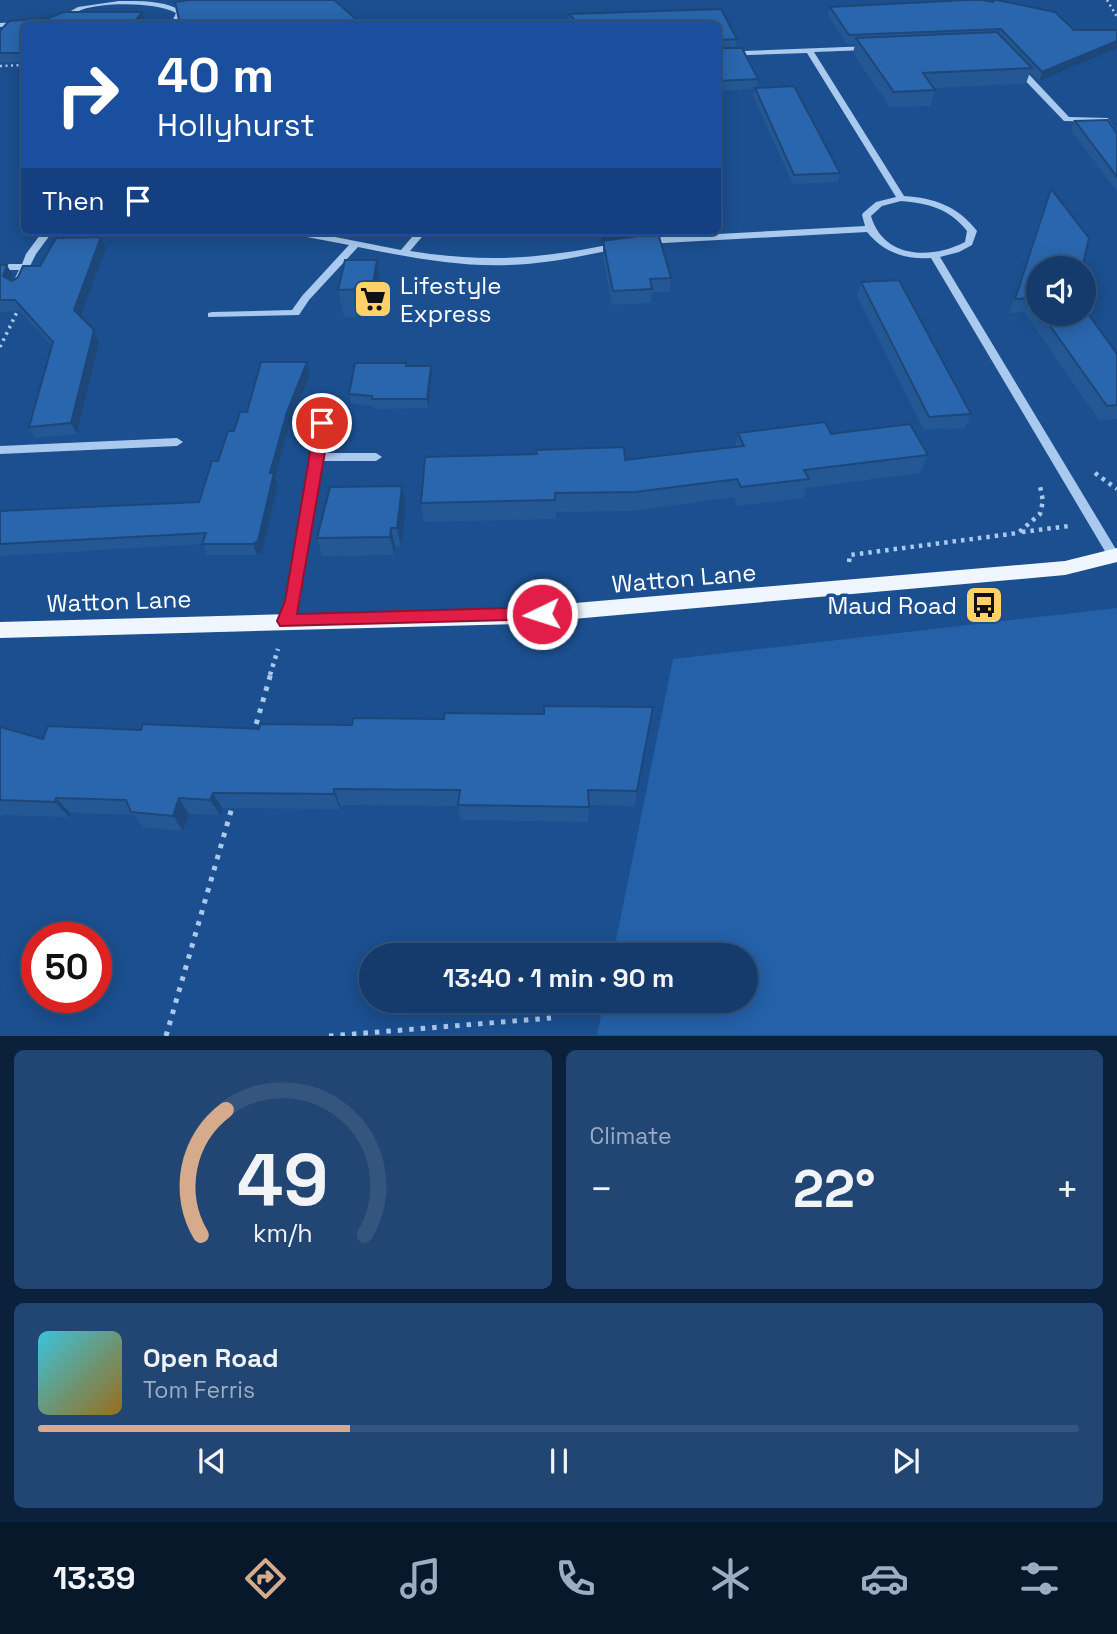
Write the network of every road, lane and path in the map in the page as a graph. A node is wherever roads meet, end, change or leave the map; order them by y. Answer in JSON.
{"nodes":[{"id":1,"x":1107,"y":0,"type":"edge"},
{"id":2,"x":1117,"y":17,"type":"edge"},
{"id":3,"x":54,"y":21,"type":"edge"},
{"id":4,"x":176,"y":21,"type":"edge"},
{"id":5,"x":21,"y":24,"type":"edge"},
{"id":6,"x":0,"y":25,"type":"edge"},
{"id":7,"x":876,"y":48,"type":"edge"},
{"id":8,"x":810,"y":51,"type":"junction"},
{"id":9,"x":721,"y":54,"type":"edge"},
{"id":10,"x":1015,"y":64,"type":"edge"},
{"id":11,"x":21,"y":65,"type":"edge"},
{"id":12,"x":0,"y":66,"type":"edge"},
{"id":13,"x":1117,"y":139,"type":"edge"},
{"id":14,"x":901,"y":198,"type":"junction"},
{"id":15,"x":868,"y":229,"type":"junction"},
{"id":16,"x":45,"y":235,"type":"edge"},
{"id":17,"x":313,"y":235,"type":"edge"},
{"id":18,"x":419,"y":235,"type":"edge"},
{"id":19,"x":356,"y":243,"type":"junction"},
{"id":20,"x":403,"y":253,"type":"junction"},
{"id":21,"x":935,"y":257,"type":"junction"},
{"id":22,"x":0,"y":267,"type":"edge"},
{"id":23,"x":25,"y":267,"type":"junction"},
{"id":24,"x":16,"y":287,"type":"joint"},
{"id":25,"x":305,"y":298,"type":"joint"},
{"id":26,"x":212,"y":315,"type":"dead end"},
{"id":27,"x":0,"y":347,"type":"edge"},
{"id":28,"x":322,"y":423,"type":"dead end"},
{"id":29,"x":177,"y":442,"type":"dead end"},
{"id":30,"x":0,"y":450,"type":"edge"},
{"id":31,"x":318,"y":457,"type":"junction"},
{"id":32,"x":376,"y":457,"type":"dead end"},
{"id":33,"x":1094,"y":472,"type":"dead end"},
{"id":34,"x":1038,"y":481,"type":"dead end"},
{"id":35,"x":1117,"y":489,"type":"edge"},
{"id":36,"x":1115,"y":555,"type":"edge"},
{"id":37,"x":845,"y":587,"type":"junction"},
{"id":38,"x":286,"y":621,"type":"junction"},
{"id":39,"x":0,"y":630,"type":"edge"},
{"id":40,"x":251,"y":741,"type":"edge"},
{"id":41,"x":236,"y":795,"type":"edge"},
{"id":42,"x":551,"y":1018,"type":"dead end"},
{"id":43,"x":166,"y":1035,"type":"edge"},
{"id":44,"x":329,"y":1035,"type":"edge"}],
"edges":[{"from":1,"to":2,"type":"path"},
{"from":3,"to":4,"type":"street"},
{"from":5,"to":6,"type":"street"},
{"from":7,"to":8,"type":"street"},
{"from":8,"to":9,"type":"street"},
{"from":8,"to":14,"type":"street"},
{"from":10,"to":13,"type":"street"},
{"from":11,"to":12,"type":"path"},
{"from":14,"to":15,"type":"street"},
{"from":14,"to":21,"type":"street"},
{"from":15,"to":20,"type":"street"},
{"from":15,"to":21,"type":"street"},
{"from":16,"to":23,"type":"street"},
{"from":17,"to":19,"type":"street"},
{"from":18,"to":20,"type":"street"},
{"from":19,"to":20,"type":"street"},
{"from":19,"to":25,"type":"street"},
{"from":21,"to":36,"type":"street"},
{"from":22,"to":23,"type":"street"},
{"from":23,"to":24,"type":"street"},
{"from":24,"to":27,"type":"path"},
{"from":25,"to":26,"type":"street"},
{"from":28,"to":31,"type":"street"},
{"from":29,"to":30,"type":"street"},
{"from":31,"to":32,"type":"street"},
{"from":31,"to":38,"type":"street"},
{"from":33,"to":35,"type":"path"},
{"from":34,"to":37,"type":"path"},
{"from":36,"to":37,"type":"main road","name":"Watton Lane"},
{"from":37,"to":38,"type":"main road","name":"Watton Lane"},
{"from":38,"to":39,"type":"main road","name":"Watton Lane"},
{"from":38,"to":40,"type":"path"},
{"from":41,"to":43,"type":"path"},
{"from":42,"to":44,"type":"path"}]}
